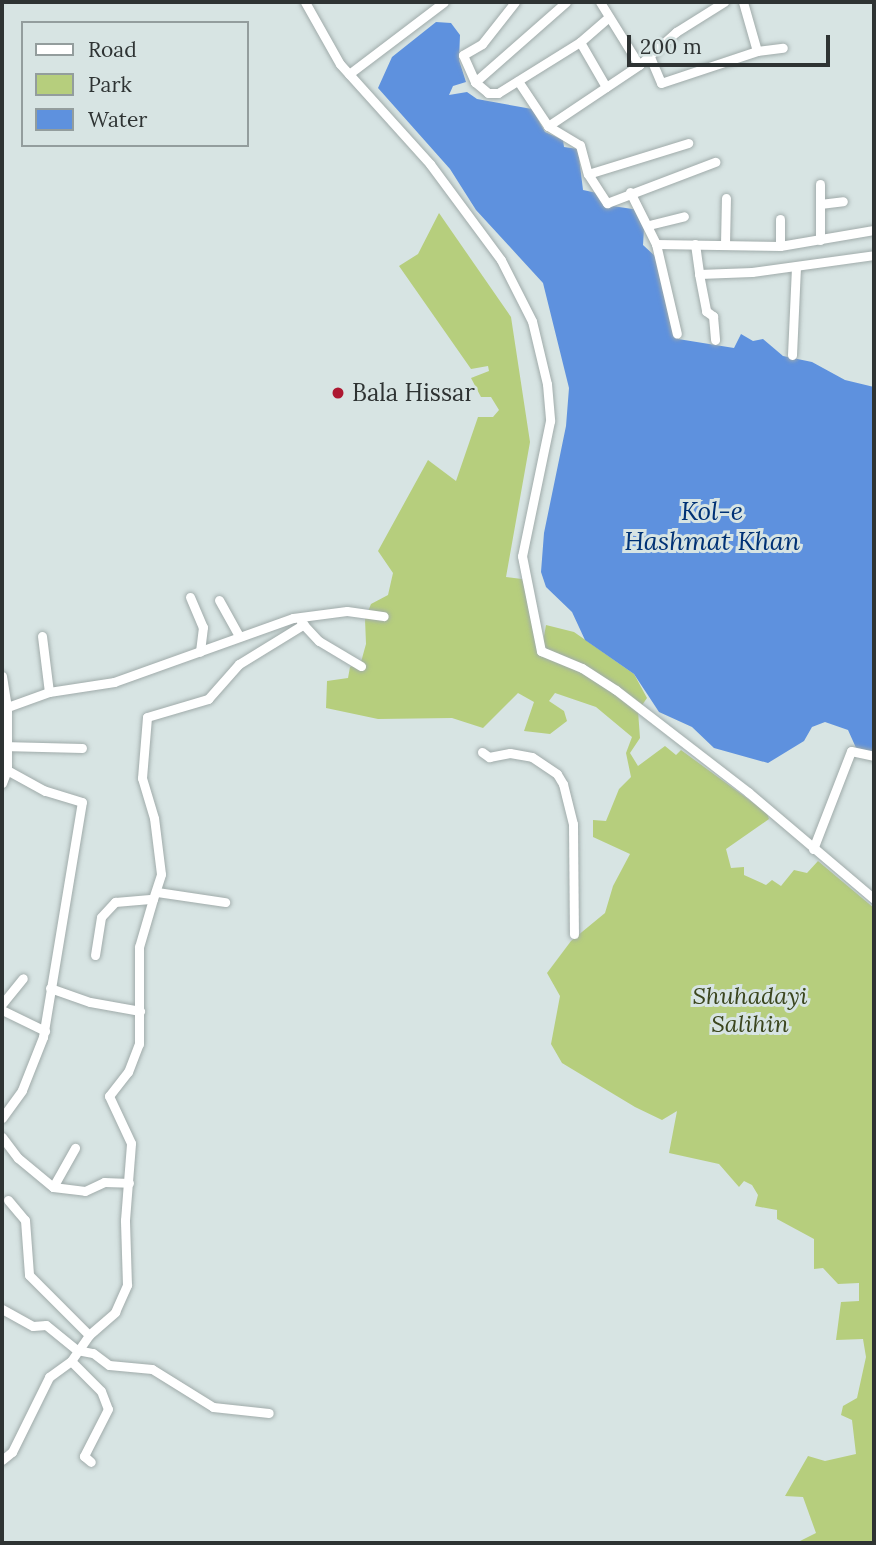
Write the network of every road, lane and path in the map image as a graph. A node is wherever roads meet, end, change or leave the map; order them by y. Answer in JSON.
{"nodes":[{"id":1,"x":305,"y":2,"type":"edge"},
{"id":2,"x":444,"y":2,"type":"edge"},
{"id":3,"x":516,"y":2,"type":"edge"},
{"id":4,"x":566,"y":2,"type":"edge"},
{"id":5,"x":600,"y":2,"type":"edge"},
{"id":6,"x":724,"y":2,"type":"edge"},
{"id":7,"x":743,"y":2,"type":"edge"},
{"id":8,"x":609,"y":17,"type":"junction"},
{"id":9,"x":580,"y":42,"type":"junction"},
{"id":10,"x":783,"y":48,"type":"dead end"},
{"id":11,"x":757,"y":51,"type":"junction"},
{"id":12,"x":650,"y":57,"type":"junction"},
{"id":13,"x":639,"y":65,"type":"junction"},
{"id":14,"x":349,"y":74,"type":"junction"},
{"id":15,"x":518,"y":81,"type":"junction"},
{"id":16,"x":474,"y":82,"type":"junction"},
{"id":17,"x":606,"y":87,"type":"junction"},
{"id":18,"x":548,"y":126,"type":"junction"},
{"id":19,"x":688,"y":143,"type":"dead end"},
{"id":20,"x":715,"y":162,"type":"dead end"},
{"id":21,"x":588,"y":174,"type":"junction"},
{"id":22,"x":820,"y":184,"type":"dead end"},
{"id":23,"x":630,"y":192,"type":"junction"},
{"id":24,"x":726,"y":198,"type":"dead end"},
{"id":25,"x":843,"y":201,"type":"dead end"},
{"id":26,"x":820,"y":204,"type":"junction"},
{"id":27,"x":684,"y":216,"type":"dead end"},
{"id":28,"x":780,"y":219,"type":"dead end"},
{"id":29,"x":649,"y":225,"type":"junction"},
{"id":30,"x":874,"y":230,"type":"edge"},
{"id":31,"x":820,"y":240,"type":"junction"},
{"id":32,"x":656,"y":244,"type":"junction"},
{"id":33,"x":695,"y":244,"type":"junction"},
{"id":34,"x":725,"y":244,"type":"junction"},
{"id":35,"x":780,"y":246,"type":"junction"},
{"id":36,"x":874,"y":255,"type":"edge"},
{"id":37,"x":796,"y":267,"type":"junction"},
{"id":38,"x":699,"y":274,"type":"junction"},
{"id":39,"x":677,"y":334,"type":"dead end"},
{"id":40,"x":715,"y":340,"type":"dead end"},
{"id":41,"x":792,"y":355,"type":"dead end"},
{"id":42,"x":190,"y":597,"type":"dead end"},
{"id":43,"x":219,"y":600,"type":"dead end"},
{"id":44,"x":384,"y":616,"type":"dead end"},
{"id":45,"x":296,"y":617,"type":"junction"},
{"id":46,"x":304,"y":625,"type":"junction"},
{"id":47,"x":42,"y":636,"type":"dead end"},
{"id":48,"x":239,"y":636,"type":"junction"},
{"id":49,"x":200,"y":652,"type":"junction"},
{"id":50,"x":361,"y":666,"type":"dead end"},
{"id":51,"x":2,"y":676,"type":"edge"},
{"id":52,"x":4,"y":690,"type":"edge"},
{"id":53,"x":49,"y":692,"type":"junction"},
{"id":54,"x":4,"y":709,"type":"edge"},
{"id":55,"x":3,"y":746,"type":"edge"},
{"id":56,"x":82,"y":748,"type":"dead end"},
{"id":57,"x":482,"y":752,"type":"dead end"},
{"id":58,"x":874,"y":756,"type":"edge"},
{"id":59,"x":7,"y":770,"type":"junction"},
{"id":60,"x":2,"y":783,"type":"edge"},
{"id":61,"x":813,"y":849,"type":"junction"},
{"id":62,"x":155,"y":895,"type":"junction"},
{"id":63,"x":874,"y":899,"type":"edge"},
{"id":64,"x":225,"y":902,"type":"dead end"},
{"id":65,"x":574,"y":934,"type":"dead end"},
{"id":66,"x":95,"y":955,"type":"dead end"},
{"id":67,"x":23,"y":978,"type":"dead end"},
{"id":68,"x":50,"y":988,"type":"junction"},
{"id":69,"x":2,"y":1004,"type":"edge"},
{"id":70,"x":2,"y":1010,"type":"edge"},
{"id":71,"x":140,"y":1011,"type":"junction"},
{"id":72,"x":45,"y":1031,"type":"junction"},
{"id":73,"x":2,"y":1118,"type":"edge"},
{"id":74,"x":2,"y":1137,"type":"edge"},
{"id":75,"x":75,"y":1148,"type":"dead end"},
{"id":76,"x":129,"y":1184,"type":"junction"},
{"id":77,"x":53,"y":1187,"type":"junction"},
{"id":78,"x":8,"y":1200,"type":"dead end"},
{"id":79,"x":2,"y":1310,"type":"edge"},
{"id":80,"x":89,"y":1335,"type":"junction"},
{"id":81,"x":77,"y":1350,"type":"junction"},
{"id":82,"x":71,"y":1361,"type":"junction"},
{"id":83,"x":269,"y":1413,"type":"dead end"},
{"id":84,"x":2,"y":1460,"type":"edge"},
{"id":85,"x":91,"y":1462,"type":"dead end"}],
"edges":[{"from":1,"to":14,"type":"street"},
{"from":2,"to":14,"type":"street"},
{"from":3,"to":16,"type":"street"},
{"from":4,"to":16,"type":"street"},
{"from":5,"to":8,"type":"street"},
{"from":6,"to":12,"type":"street"},
{"from":7,"to":11,"type":"street"},
{"from":8,"to":9,"type":"street"},
{"from":8,"to":13,"type":"street"},
{"from":9,"to":15,"type":"street"},
{"from":9,"to":17,"type":"street"},
{"from":10,"to":11,"type":"street"},
{"from":11,"to":12,"type":"street"},
{"from":12,"to":13,"type":"street"},
{"from":13,"to":17,"type":"street"},
{"from":14,"to":61,"type":"street"},
{"from":15,"to":16,"type":"street"},
{"from":15,"to":18,"type":"street"},
{"from":17,"to":18,"type":"street"},
{"from":18,"to":21,"type":"street"},
{"from":19,"to":21,"type":"street"},
{"from":20,"to":23,"type":"street"},
{"from":21,"to":23,"type":"street"},
{"from":22,"to":26,"type":"street"},
{"from":23,"to":29,"type":"street"},
{"from":24,"to":34,"type":"street"},
{"from":25,"to":26,"type":"street"},
{"from":26,"to":31,"type":"street"},
{"from":27,"to":29,"type":"street"},
{"from":28,"to":35,"type":"street"},
{"from":29,"to":32,"type":"street"},
{"from":30,"to":31,"type":"street"},
{"from":31,"to":35,"type":"street"},
{"from":32,"to":33,"type":"street"},
{"from":32,"to":39,"type":"street"},
{"from":33,"to":34,"type":"street"},
{"from":33,"to":38,"type":"street"},
{"from":34,"to":35,"type":"street"},
{"from":36,"to":37,"type":"street"},
{"from":37,"to":38,"type":"street"},
{"from":37,"to":41,"type":"street"},
{"from":38,"to":40,"type":"street"},
{"from":42,"to":49,"type":"street"},
{"from":43,"to":48,"type":"street"},
{"from":44,"to":45,"type":"street"},
{"from":45,"to":46,"type":"street"},
{"from":45,"to":48,"type":"street"},
{"from":46,"to":50,"type":"street"},
{"from":46,"to":62,"type":"street"},
{"from":47,"to":53,"type":"street"},
{"from":48,"to":49,"type":"street"},
{"from":49,"to":53,"type":"street"},
{"from":51,"to":52,"type":"street"},
{"from":52,"to":54,"type":"street"},
{"from":53,"to":54,"type":"street"},
{"from":54,"to":55,"type":"street"},
{"from":55,"to":56,"type":"street"},
{"from":55,"to":59,"type":"street"},
{"from":57,"to":65,"type":"street"},
{"from":58,"to":61,"type":"street"},
{"from":59,"to":60,"type":"street"},
{"from":59,"to":68,"type":"street"},
{"from":61,"to":63,"type":"street"},
{"from":62,"to":64,"type":"street"},
{"from":62,"to":66,"type":"street"},
{"from":62,"to":71,"type":"street"},
{"from":67,"to":69,"type":"street"},
{"from":68,"to":71,"type":"street"},
{"from":68,"to":72,"type":"street"},
{"from":70,"to":72,"type":"street"},
{"from":71,"to":76,"type":"street"},
{"from":72,"to":73,"type":"street"},
{"from":74,"to":77,"type":"street"},
{"from":75,"to":77,"type":"street"},
{"from":76,"to":77,"type":"street"},
{"from":76,"to":80,"type":"street"},
{"from":78,"to":80,"type":"street"},
{"from":79,"to":81,"type":"street"},
{"from":80,"to":81,"type":"street"},
{"from":81,"to":82,"type":"street"},
{"from":81,"to":83,"type":"street"},
{"from":82,"to":84,"type":"street"},
{"from":82,"to":85,"type":"street"}]}
